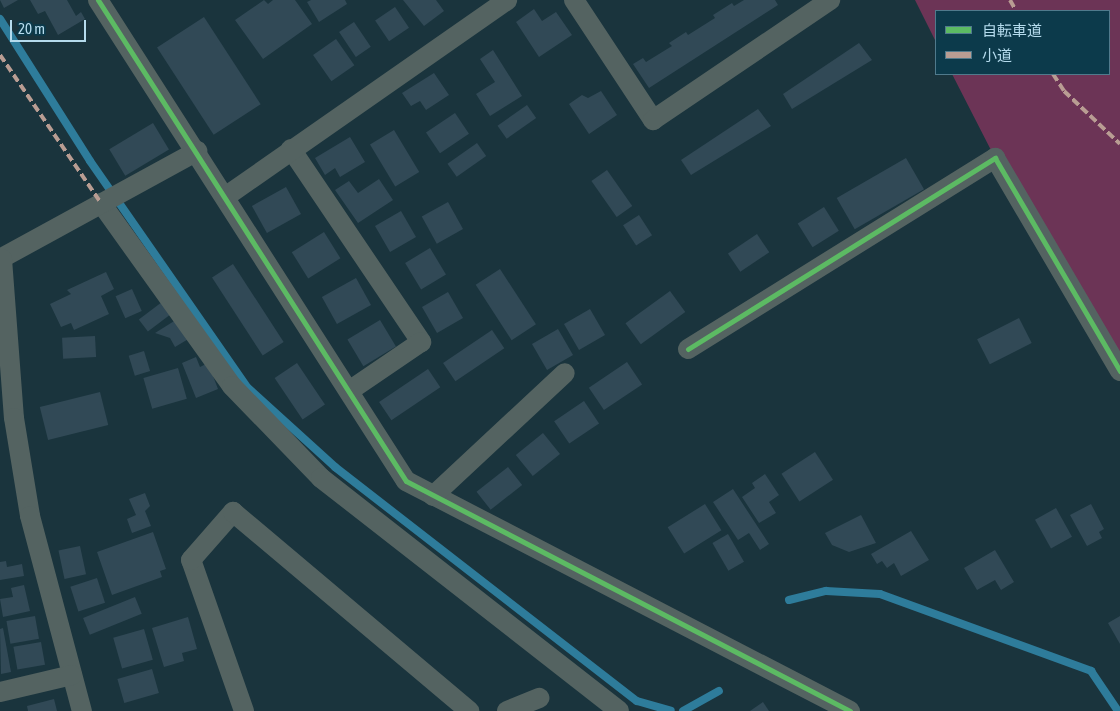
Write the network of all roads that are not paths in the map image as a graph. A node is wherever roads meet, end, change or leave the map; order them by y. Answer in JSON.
{"nodes":[{"id":1,"x":98,"y":0,"type":"edge"},
{"id":2,"x":507,"y":0,"type":"edge"},
{"id":3,"x":574,"y":0,"type":"edge"},
{"id":4,"x":830,"y":0,"type":"edge"},
{"id":5,"x":291,"y":149,"type":"junction"},
{"id":6,"x":197,"y":151,"type":"junction"},
{"id":7,"x":225,"y":197,"type":"junction"},
{"id":8,"x":101,"y":203,"type":"junction"},
{"id":9,"x":1,"y":259,"type":"edge"},
{"id":10,"x":688,"y":349,"type":"dead end"},
{"id":11,"x":1120,"y":370,"type":"edge"},
{"id":12,"x":565,"y":373,"type":"dead end"},
{"id":13,"x":349,"y":391,"type":"junction"},
{"id":14,"x":7,"y":419,"type":"edge"},
{"id":15,"x":433,"y":496,"type":"junction"},
{"id":16,"x":72,"y":675,"type":"junction"},
{"id":17,"x":0,"y":692,"type":"edge"},
{"id":18,"x":540,"y":698,"type":"dead end"},
{"id":19,"x":82,"y":711,"type":"edge"},
{"id":20,"x":244,"y":711,"type":"edge"},
{"id":21,"x":469,"y":711,"type":"edge"},
{"id":22,"x":507,"y":711,"type":"edge"},
{"id":23,"x":619,"y":711,"type":"edge"},
{"id":24,"x":850,"y":711,"type":"edge"}],
"edges":[{"from":1,"to":6,"type":"street"},
{"from":2,"to":5,"type":"street"},
{"from":3,"to":4,"type":"street"},
{"from":5,"to":7,"type":"street"},
{"from":5,"to":13,"type":"street"},
{"from":6,"to":7,"type":"street"},
{"from":6,"to":8,"type":"street"},
{"from":7,"to":13,"type":"street"},
{"from":8,"to":9,"type":"street"},
{"from":8,"to":23,"type":"street"},
{"from":9,"to":14,"type":"street"},
{"from":10,"to":11,"type":"street"},
{"from":12,"to":15,"type":"street"},
{"from":13,"to":15,"type":"street"},
{"from":14,"to":16,"type":"street"},
{"from":15,"to":24,"type":"street"},
{"from":16,"to":17,"type":"street"},
{"from":16,"to":19,"type":"street"},
{"from":18,"to":22,"type":"street"},
{"from":20,"to":21,"type":"street"}]}
